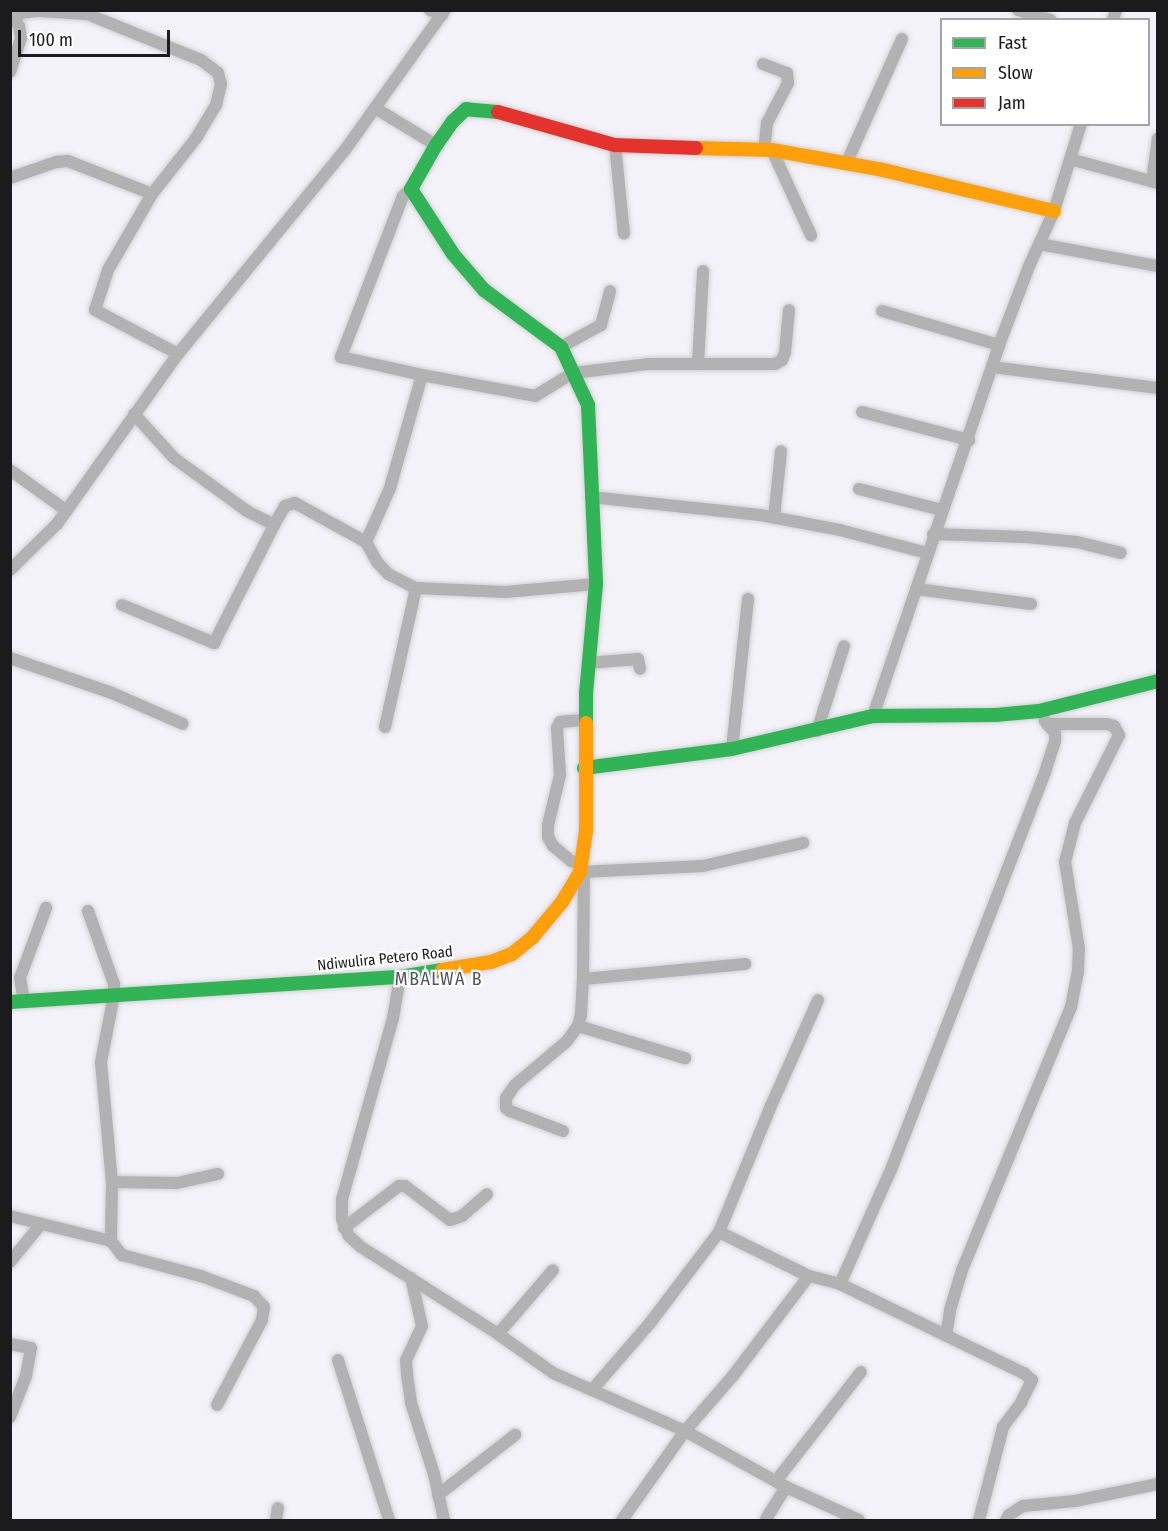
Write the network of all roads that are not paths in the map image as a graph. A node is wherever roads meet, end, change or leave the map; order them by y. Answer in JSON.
{"nodes":[{"id":1,"x":1018,"y":10,"type":"edge"},
{"id":2,"x":439,"y":12,"type":"edge"},
{"id":3,"x":12,"y":18,"type":"edge"},
{"id":4,"x":1044,"y":18,"type":"edge"},
{"id":5,"x":902,"y":39,"type":"dead end"},
{"id":6,"x":763,"y":64,"type":"dead end"},
{"id":7,"x":10,"y":72,"type":"edge"},
{"id":8,"x":375,"y":108,"type":"junction"},
{"id":9,"x":1080,"y":126,"type":"edge"},
{"id":10,"x":1158,"y":138,"type":"edge"},
{"id":11,"x":435,"y":145,"type":"junction"},
{"id":12,"x":615,"y":145,"type":"junction"},
{"id":13,"x":768,"y":150,"type":"junction"},
{"id":14,"x":1070,"y":159,"type":"junction"},
{"id":15,"x":846,"y":164,"type":"junction"},
{"id":16,"x":10,"y":178,"type":"edge"},
{"id":17,"x":1155,"y":182,"type":"edge"},
{"id":18,"x":411,"y":189,"type":"junction"},
{"id":19,"x":152,"y":194,"type":"junction"},
{"id":20,"x":1054,"y":211,"type":"junction"},
{"id":21,"x":624,"y":234,"type":"dead end"},
{"id":22,"x":811,"y":235,"type":"dead end"},
{"id":23,"x":1039,"y":244,"type":"junction"},
{"id":24,"x":1158,"y":266,"type":"edge"},
{"id":25,"x":703,"y":271,"type":"dead end"},
{"id":26,"x":610,"y":291,"type":"dead end"},
{"id":27,"x":789,"y":310,"type":"dead end"},
{"id":28,"x":882,"y":311,"type":"dead end"},
{"id":29,"x":999,"y":345,"type":"junction"},
{"id":30,"x":561,"y":347,"type":"junction"},
{"id":31,"x":178,"y":354,"type":"junction"},
{"id":32,"x":698,"y":364,"type":"junction"},
{"id":33,"x":992,"y":367,"type":"junction"},
{"id":34,"x":573,"y":373,"type":"junction"},
{"id":35,"x":422,"y":375,"type":"junction"},
{"id":36,"x":1158,"y":388,"type":"edge"},
{"id":37,"x":862,"y":412,"type":"dead end"},
{"id":38,"x":134,"y":414,"type":"junction"},
{"id":39,"x":969,"y":440,"type":"junction"},
{"id":40,"x":781,"y":451,"type":"dead end"},
{"id":41,"x":10,"y":470,"type":"edge"},
{"id":42,"x":859,"y":489,"type":"dead end"},
{"id":43,"x":591,"y":497,"type":"junction"},
{"id":44,"x":942,"y":510,"type":"junction"},
{"id":45,"x":67,"y":511,"type":"junction"},
{"id":46,"x":774,"y":518,"type":"junction"},
{"id":47,"x":274,"y":525,"type":"junction"},
{"id":48,"x":933,"y":534,"type":"junction"},
{"id":49,"x":366,"y":542,"type":"junction"},
{"id":50,"x":927,"y":553,"type":"junction"},
{"id":51,"x":1121,"y":553,"type":"dead end"},
{"id":52,"x":10,"y":570,"type":"edge"},
{"id":53,"x":596,"y":584,"type":"junction"},
{"id":54,"x":416,"y":588,"type":"junction"},
{"id":55,"x":916,"y":589,"type":"junction"},
{"id":56,"x":748,"y":599,"type":"dead end"},
{"id":57,"x":122,"y":604,"type":"dead end"},
{"id":58,"x":1031,"y":604,"type":"dead end"},
{"id":59,"x":844,"y":646,"type":"dead end"},
{"id":60,"x":10,"y":658,"type":"edge"},
{"id":61,"x":588,"y":663,"type":"junction"},
{"id":62,"x":640,"y":669,"type":"dead end"},
{"id":63,"x":1158,"y":681,"type":"edge"},
{"id":64,"x":1039,"y":711,"type":"junction"},
{"id":65,"x":873,"y":716,"type":"junction"},
{"id":66,"x":585,"y":720,"type":"junction"},
{"id":67,"x":183,"y":724,"type":"dead end"},
{"id":68,"x":1047,"y":724,"type":"junction"},
{"id":69,"x":385,"y":727,"type":"dead end"},
{"id":70,"x":817,"y":731,"type":"junction"},
{"id":71,"x":732,"y":749,"type":"junction"},
{"id":72,"x":584,"y":768,"type":"junction"},
{"id":73,"x":803,"y":843,"type":"dead end"},
{"id":74,"x":582,"y":870,"type":"junction"},
{"id":75,"x":46,"y":908,"type":"dead end"},
{"id":76,"x":88,"y":911,"type":"dead end"},
{"id":77,"x":745,"y":964,"type":"dead end"},
{"id":78,"x":400,"y":977,"type":"junction"},
{"id":79,"x":583,"y":979,"type":"junction"},
{"id":80,"x":114,"y":995,"type":"junction"},
{"id":81,"x":818,"y":1000,"type":"dead end"},
{"id":82,"x":17,"y":1002,"type":"edge"},
{"id":83,"x":578,"y":1026,"type":"junction"},
{"id":84,"x":685,"y":1058,"type":"dead end"},
{"id":85,"x":563,"y":1131,"type":"dead end"},
{"id":86,"x":218,"y":1174,"type":"dead end"},
{"id":87,"x":112,"y":1182,"type":"junction"},
{"id":88,"x":487,"y":1194,"type":"dead end"},
{"id":89,"x":10,"y":1216,"type":"edge"},
{"id":90,"x":41,"y":1224,"type":"junction"},
{"id":91,"x":344,"y":1228,"type":"junction"},
{"id":92,"x":719,"y":1232,"type":"junction"},
{"id":93,"x":111,"y":1241,"type":"junction"},
{"id":94,"x":10,"y":1262,"type":"edge"},
{"id":95,"x":553,"y":1270,"type":"dead end"},
{"id":96,"x":809,"y":1276,"type":"junction"},
{"id":97,"x":411,"y":1278,"type":"junction"},
{"id":98,"x":840,"y":1284,"type":"junction"},
{"id":99,"x":498,"y":1334,"type":"junction"},
{"id":100,"x":945,"y":1336,"type":"junction"},
{"id":101,"x":10,"y":1344,"type":"edge"},
{"id":102,"x":339,"y":1360,"type":"dead end"},
{"id":103,"x":861,"y":1372,"type":"dead end"},
{"id":104,"x":592,"y":1390,"type":"junction"},
{"id":105,"x":217,"y":1405,"type":"dead end"},
{"id":106,"x":10,"y":1417,"type":"edge"},
{"id":107,"x":685,"y":1431,"type":"junction"},
{"id":108,"x":515,"y":1435,"type":"dead end"},
{"id":109,"x":781,"y":1484,"type":"junction"},
{"id":110,"x":1158,"y":1484,"type":"edge"},
{"id":111,"x":438,"y":1495,"type":"junction"},
{"id":112,"x":440,"y":1519,"type":"edge"},
{"id":113,"x":766,"y":1519,"type":"dead end"},
{"id":114,"x":389,"y":1521,"type":"edge"},
{"id":115,"x":622,"y":1521,"type":"edge"},
{"id":116,"x":859,"y":1521,"type":"edge"},
{"id":117,"x":979,"y":1521,"type":"edge"},
{"id":118,"x":1006,"y":1521,"type":"edge"}],
"edges":[{"from":1,"to":4,"type":"street"},
{"from":2,"to":8,"type":"street"},
{"from":3,"to":7,"type":"street"},
{"from":3,"to":19,"type":"street"},
{"from":5,"to":15,"type":"street"},
{"from":6,"to":13,"type":"street"},
{"from":8,"to":11,"type":"street"},
{"from":8,"to":31,"type":"street"},
{"from":9,"to":14,"type":"street"},
{"from":10,"to":17,"type":"street"},
{"from":11,"to":12,"type":"street"},
{"from":11,"to":18,"type":"street"},
{"from":12,"to":13,"type":"street"},
{"from":12,"to":21,"type":"street"},
{"from":13,"to":15,"type":"street"},
{"from":13,"to":22,"type":"street"},
{"from":14,"to":17,"type":"street"},
{"from":14,"to":20,"type":"street"},
{"from":15,"to":20,"type":"street"},
{"from":16,"to":19,"type":"street"},
{"from":18,"to":30,"type":"street"},
{"from":18,"to":35,"type":"street"},
{"from":19,"to":31,"type":"street"},
{"from":20,"to":23,"type":"street"},
{"from":23,"to":24,"type":"street"},
{"from":23,"to":29,"type":"street"},
{"from":25,"to":32,"type":"street"},
{"from":26,"to":30,"type":"street"},
{"from":27,"to":32,"type":"street"},
{"from":28,"to":29,"type":"street"},
{"from":29,"to":33,"type":"street"},
{"from":30,"to":34,"type":"street","name":"Ndiwulira Petero Road"},
{"from":31,"to":38,"type":"street"},
{"from":32,"to":34,"type":"street"},
{"from":33,"to":36,"type":"street"},
{"from":33,"to":39,"type":"street"},
{"from":34,"to":35,"type":"street"},
{"from":34,"to":43,"type":"street","name":"Ndiwulira Petero Road"},
{"from":35,"to":49,"type":"street"},
{"from":37,"to":39,"type":"street"},
{"from":38,"to":45,"type":"street"},
{"from":38,"to":47,"type":"street"},
{"from":39,"to":44,"type":"street"},
{"from":40,"to":46,"type":"street"},
{"from":41,"to":45,"type":"street"},
{"from":42,"to":44,"type":"street"},
{"from":43,"to":46,"type":"street"},
{"from":43,"to":53,"type":"street","name":"Ndiwulira Petero Road"},
{"from":44,"to":48,"type":"street"},
{"from":45,"to":52,"type":"street"},
{"from":46,"to":50,"type":"street"},
{"from":47,"to":49,"type":"street"},
{"from":47,"to":57,"type":"street"},
{"from":48,"to":50,"type":"street"},
{"from":48,"to":51,"type":"street"},
{"from":49,"to":54,"type":"street"},
{"from":50,"to":55,"type":"street"},
{"from":53,"to":54,"type":"street"},
{"from":53,"to":61,"type":"street","name":"Ndiwulira Petero Road"},
{"from":54,"to":69,"type":"street"},
{"from":55,"to":58,"type":"street"},
{"from":55,"to":65,"type":"street"},
{"from":56,"to":71,"type":"street"},
{"from":59,"to":70,"type":"street"},
{"from":60,"to":67,"type":"street"},
{"from":61,"to":62,"type":"street"},
{"from":61,"to":66,"type":"street","name":"Ndiwulira Petero Road"},
{"from":63,"to":64,"type":"street"},
{"from":64,"to":65,"type":"street"},
{"from":64,"to":68,"type":"street"},
{"from":65,"to":70,"type":"street"},
{"from":66,"to":72,"type":"street","name":"Ndiwulira Petero Road"},
{"from":66,"to":74,"type":"street"},
{"from":68,"to":98,"type":"street"},
{"from":68,"to":100,"type":"street"},
{"from":70,"to":71,"type":"street"},
{"from":71,"to":72,"type":"street"},
{"from":72,"to":74,"type":"street","name":"Ndiwulira Petero Road"},
{"from":73,"to":74,"type":"street"},
{"from":74,"to":78,"type":"street","name":"Ndiwulira Petero Road"},
{"from":74,"to":79,"type":"street"},
{"from":75,"to":82,"type":"street"},
{"from":76,"to":80,"type":"street"},
{"from":77,"to":79,"type":"street"},
{"from":78,"to":80,"type":"street","name":"Ndiwulira Petero Road"},
{"from":78,"to":91,"type":"street"},
{"from":79,"to":83,"type":"street"},
{"from":80,"to":82,"type":"street","name":"Ndiwulira Petero Road"},
{"from":80,"to":87,"type":"street"},
{"from":81,"to":92,"type":"street"},
{"from":83,"to":84,"type":"street"},
{"from":83,"to":85,"type":"street"},
{"from":86,"to":87,"type":"street"},
{"from":87,"to":93,"type":"street"},
{"from":88,"to":91,"type":"street"},
{"from":89,"to":90,"type":"street"},
{"from":90,"to":93,"type":"street"},
{"from":90,"to":94,"type":"street"},
{"from":91,"to":97,"type":"street"},
{"from":92,"to":96,"type":"street"},
{"from":92,"to":104,"type":"street"},
{"from":93,"to":105,"type":"street"},
{"from":95,"to":99,"type":"street"},
{"from":96,"to":98,"type":"street"},
{"from":96,"to":107,"type":"street"},
{"from":97,"to":99,"type":"street"},
{"from":97,"to":111,"type":"street"},
{"from":98,"to":100,"type":"street"},
{"from":99,"to":104,"type":"street"},
{"from":100,"to":117,"type":"street"},
{"from":101,"to":106,"type":"street"},
{"from":102,"to":114,"type":"street"},
{"from":103,"to":109,"type":"street"},
{"from":104,"to":107,"type":"street"},
{"from":107,"to":109,"type":"street"},
{"from":107,"to":115,"type":"street"},
{"from":108,"to":111,"type":"street"},
{"from":109,"to":113,"type":"street"},
{"from":109,"to":116,"type":"street"},
{"from":110,"to":118,"type":"street"},
{"from":111,"to":112,"type":"street"}]}
